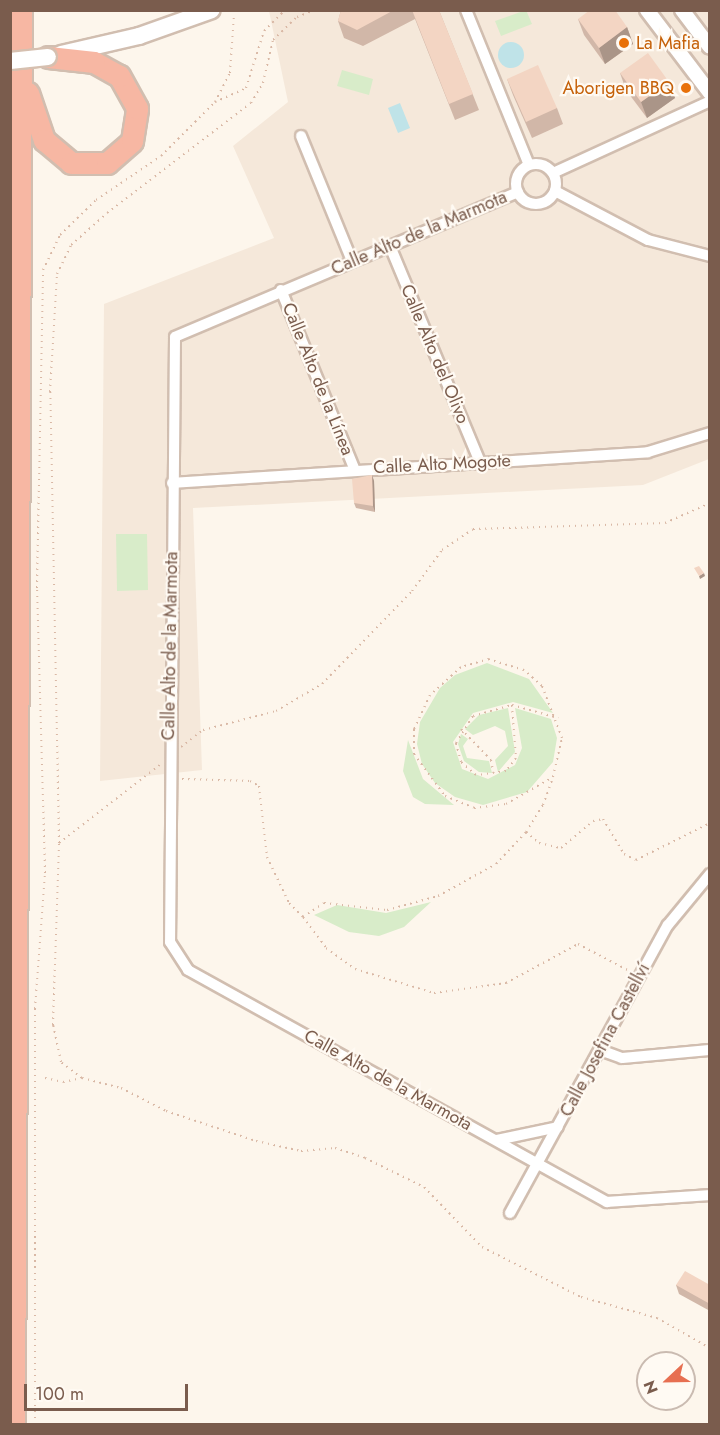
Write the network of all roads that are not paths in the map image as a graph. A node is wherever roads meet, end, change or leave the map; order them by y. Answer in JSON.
{"nodes":[{"id":1,"x":21,"y":10,"type":"edge"},
{"id":2,"x":212,"y":10,"type":"edge"},
{"id":3,"x":466,"y":10,"type":"edge"},
{"id":4,"x":647,"y":10,"type":"edge"},
{"id":5,"x":681,"y":10,"type":"edge"},
{"id":6,"x":710,"y":47,"type":"edge"},
{"id":7,"x":48,"y":57,"type":"junction"},
{"id":8,"x":15,"y":68,"type":"edge"},
{"id":9,"x":710,"y":93,"type":"edge"},
{"id":10,"x":710,"y":101,"type":"edge"},
{"id":11,"x":301,"y":136,"type":"dead end"},
{"id":12,"x":529,"y":165,"type":"junction"},
{"id":13,"x":553,"y":173,"type":"junction"},
{"id":14,"x":555,"y":191,"type":"junction"},
{"id":15,"x":518,"y":192,"type":"junction"},
{"id":16,"x":390,"y":246,"type":"junction"},
{"id":17,"x":710,"y":256,"type":"edge"},
{"id":18,"x":352,"y":261,"type":"junction"},
{"id":19,"x":281,"y":290,"type":"junction"},
{"id":20,"x":710,"y":433,"type":"edge"},
{"id":21,"x":480,"y":462,"type":"junction"},
{"id":22,"x":354,"y":468,"type":"junction"},
{"id":23,"x":172,"y":483,"type":"junction"},
{"id":24,"x":710,"y":874,"type":"edge"},
{"id":25,"x":600,"y":1050,"type":"junction"},
{"id":26,"x":710,"y":1050,"type":"edge"},
{"id":27,"x":558,"y":1127,"type":"junction"},
{"id":28,"x":497,"y":1140,"type":"junction"},
{"id":29,"x":538,"y":1167,"type":"junction"},
{"id":30,"x":710,"y":1195,"type":"edge"},
{"id":31,"x":510,"y":1213,"type":"dead end"},
{"id":32,"x":14,"y":1425,"type":"edge"}],
"edges":[{"from":1,"to":8,"type":"highway"},
{"from":2,"to":7,"type":"main road"},
{"from":3,"to":12,"type":"street"},
{"from":4,"to":9,"type":"street"},
{"from":5,"to":6,"type":"street"},
{"from":7,"to":8,"type":"main road","bridge":true},
{"from":7,"to":8,"type":"highway"},
{"from":8,"to":32,"type":"highway"},
{"from":10,"to":13,"type":"street"},
{"from":11,"to":18,"type":"street"},
{"from":12,"to":13,"type":"street"},
{"from":12,"to":15,"type":"street"},
{"from":13,"to":14,"type":"street"},
{"from":14,"to":15,"type":"street"},
{"from":14,"to":17,"type":"street"},
{"from":15,"to":16,"type":"street","name":"Calle Alto de la Marmota"},
{"from":16,"to":18,"type":"street","name":"Calle Alto de la Marmota"},
{"from":16,"to":21,"type":"street","name":"Calle Alto del Olivo"},
{"from":18,"to":19,"type":"street","name":"Calle Alto de la Marmota"},
{"from":19,"to":22,"type":"street","name":"Calle Alto de la Línea"},
{"from":19,"to":23,"type":"street","name":"Calle Alto de la Marmota"},
{"from":20,"to":21,"type":"street","name":"Calle Alto Mogote"},
{"from":21,"to":22,"type":"street","name":"Calle Alto Mogote"},
{"from":22,"to":23,"type":"street","name":"Calle Alto Mogote"},
{"from":23,"to":28,"type":"street","name":"Calle Alto de la Marmota"},
{"from":24,"to":25,"type":"street","name":"Calle Josefina Castellví"},
{"from":25,"to":26,"type":"street"},
{"from":25,"to":27,"type":"street","name":"Calle Josefina Castellví"},
{"from":27,"to":28,"type":"street"},
{"from":27,"to":29,"type":"street","name":"Calle Josefina Castellví"},
{"from":28,"to":29,"type":"street","name":"Calle Alto de la Marmota"},
{"from":29,"to":30,"type":"street","name":"Calle Alto de la Marmota"},
{"from":29,"to":31,"type":"street","name":"Calle Josefina Castellví"}]}
